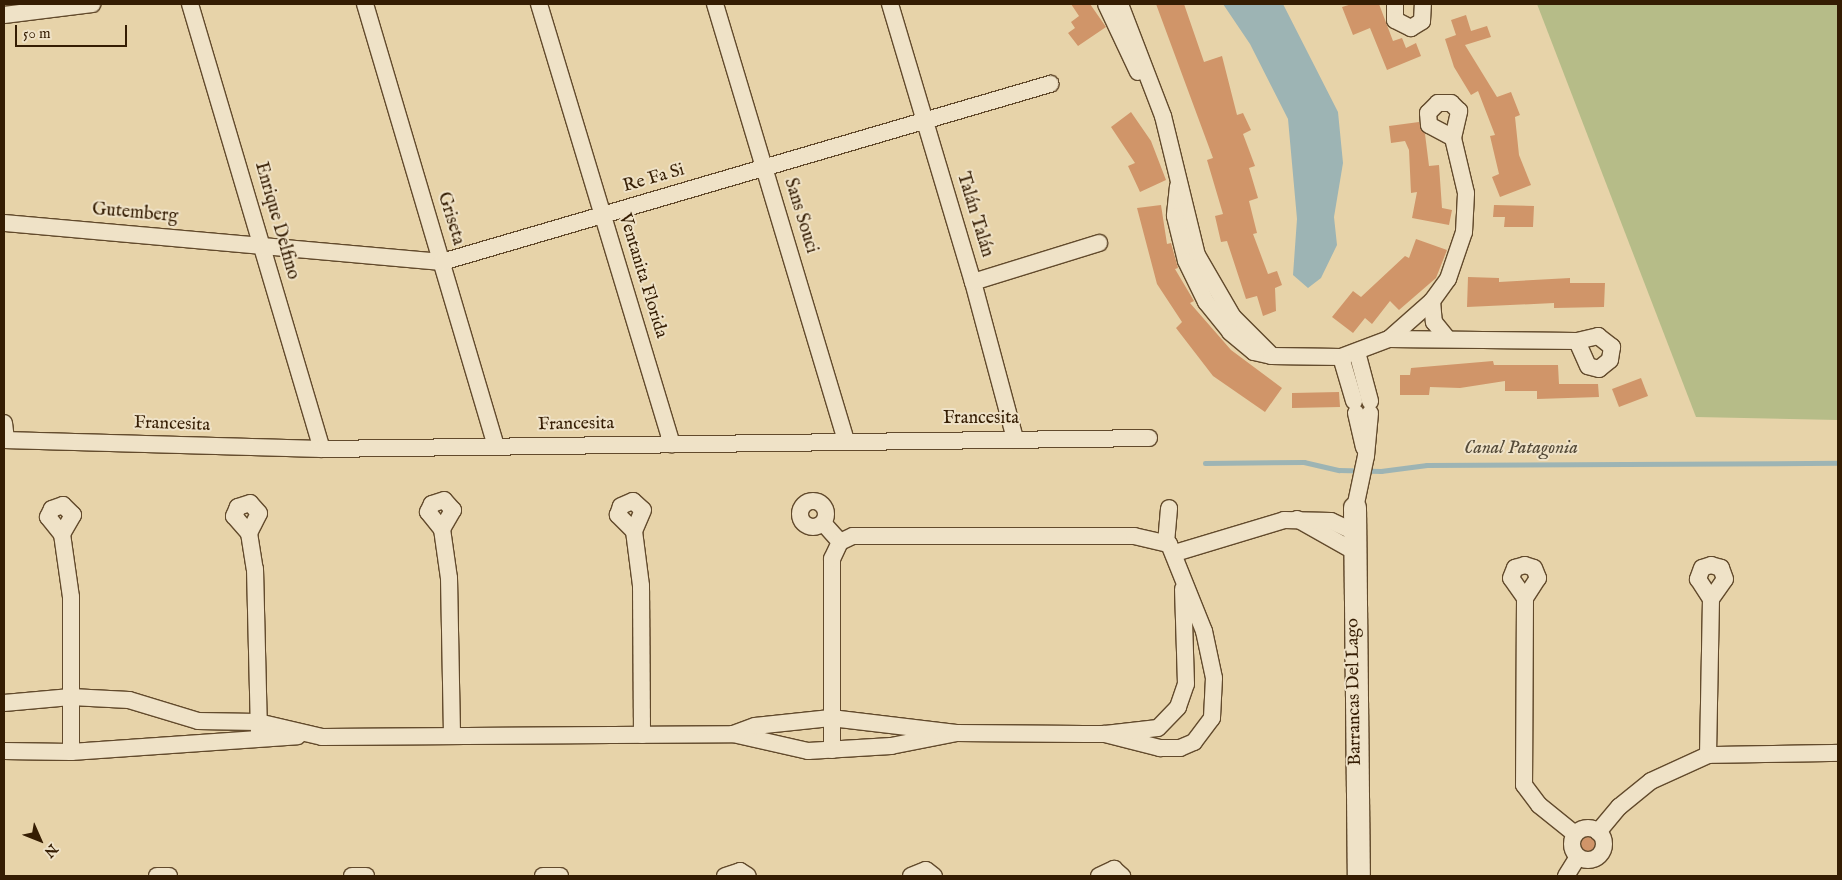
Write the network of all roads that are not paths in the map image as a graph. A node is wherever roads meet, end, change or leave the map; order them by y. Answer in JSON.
{"nodes":[{"id":1,"x":92,"y":4,"type":"edge"},
{"id":2,"x":190,"y":4,"type":"edge"},
{"id":3,"x":365,"y":4,"type":"edge"},
{"id":4,"x":540,"y":4,"type":"edge"},
{"id":5,"x":715,"y":4,"type":"edge"},
{"id":6,"x":890,"y":4,"type":"edge"},
{"id":7,"x":1106,"y":4,"type":"edge"},
{"id":8,"x":1120,"y":4,"type":"edge"},
{"id":9,"x":1395,"y":4,"type":"edge"},
{"id":10,"x":1423,"y":4,"type":"edge"},
{"id":11,"x":4,"y":15,"type":"edge"},
{"id":12,"x":1050,"y":84,"type":"dead end"},
{"id":13,"x":1155,"y":93,"type":"junction"},
{"id":14,"x":925,"y":120,"type":"junction"},
{"id":15,"x":1453,"y":138,"type":"dead end"},
{"id":16,"x":764,"y":169,"type":"junction"},
{"id":17,"x":602,"y":214,"type":"junction"},
{"id":18,"x":4,"y":223,"type":"edge"},
{"id":19,"x":1099,"y":243,"type":"dead end"},
{"id":20,"x":262,"y":245,"type":"junction"},
{"id":21,"x":442,"y":262,"type":"junction"},
{"id":22,"x":973,"y":282,"type":"junction"},
{"id":23,"x":1432,"y":301,"type":"junction"},
{"id":24,"x":1390,"y":338,"type":"junction"},
{"id":25,"x":1446,"y":338,"type":"junction"},
{"id":26,"x":1577,"y":341,"type":"dead end"},
{"id":27,"x":1349,"y":354,"type":"junction"},
{"id":28,"x":4,"y":423,"type":"edge"},
{"id":29,"x":1149,"y":438,"type":"dead end"},
{"id":30,"x":1015,"y":439,"type":"junction"},
{"id":31,"x":5,"y":440,"type":"edge"},
{"id":32,"x":846,"y":440,"type":"junction"},
{"id":33,"x":672,"y":444,"type":"junction"},
{"id":34,"x":496,"y":446,"type":"junction"},
{"id":35,"x":322,"y":450,"type":"junction"},
{"id":36,"x":1356,"y":502,"type":"joint"},
{"id":37,"x":1169,"y":508,"type":"dead end"},
{"id":38,"x":824,"y":524,"type":"dead end"},
{"id":39,"x":442,"y":530,"type":"dead end"},
{"id":40,"x":634,"y":531,"type":"dead end"},
{"id":41,"x":249,"y":533,"type":"dead end"},
{"id":42,"x":62,"y":534,"type":"dead end"},
{"id":43,"x":1352,"y":541,"type":"junction"},
{"id":44,"x":840,"y":542,"type":"junction"},
{"id":45,"x":1171,"y":548,"type":"junction"},
{"id":46,"x":1182,"y":570,"type":"junction"},
{"id":47,"x":1525,"y":598,"type":"dead end"},
{"id":48,"x":1711,"y":598,"type":"dead end"},
{"id":49,"x":71,"y":697,"type":"junction"},
{"id":50,"x":4,"y":703,"type":"edge"},
{"id":51,"x":831,"y":718,"type":"junction"},
{"id":52,"x":258,"y":722,"type":"junction"},
{"id":53,"x":956,"y":733,"type":"junction"},
{"id":54,"x":642,"y":734,"type":"junction"},
{"id":55,"x":733,"y":734,"type":"junction"},
{"id":56,"x":1105,"y":734,"type":"junction"},
{"id":57,"x":304,"y":735,"type":"junction"},
{"id":58,"x":452,"y":736,"type":"junction"},
{"id":59,"x":259,"y":741,"type":"junction"},
{"id":60,"x":832,"y":750,"type":"junction"},
{"id":61,"x":4,"y":751,"type":"edge"},
{"id":62,"x":72,"y":752,"type":"junction"},
{"id":63,"x":1838,"y":753,"type":"edge"},
{"id":64,"x":1708,"y":755,"type":"junction"},
{"id":65,"x":1598,"y":832,"type":"junction"},
{"id":66,"x":1575,"y":834,"type":"junction"},
{"id":67,"x":1578,"y":857,"type":"junction"},
{"id":68,"x":157,"y":876,"type":"edge"},
{"id":69,"x":169,"y":876,"type":"edge"},
{"id":70,"x":352,"y":876,"type":"edge"},
{"id":71,"x":366,"y":876,"type":"edge"},
{"id":72,"x":543,"y":876,"type":"edge"},
{"id":73,"x":560,"y":876,"type":"edge"},
{"id":74,"x":725,"y":876,"type":"edge"},
{"id":75,"x":748,"y":876,"type":"edge"},
{"id":76,"x":911,"y":876,"type":"edge"},
{"id":77,"x":934,"y":876,"type":"edge"},
{"id":78,"x":1099,"y":876,"type":"edge"},
{"id":79,"x":1122,"y":876,"type":"edge"},
{"id":80,"x":1359,"y":876,"type":"edge"},
{"id":81,"x":1566,"y":876,"type":"edge"}],
"edges":[{"from":1,"to":11,"type":"street"},
{"from":2,"to":20,"type":"street","name":"Enrique Delfino"},
{"from":3,"to":21,"type":"street","name":"Griseta"},
{"from":4,"to":17,"type":"street","name":"Ventanita Florida"},
{"from":5,"to":16,"type":"street","name":"Sans Souci"},
{"from":6,"to":14,"type":"street","name":"Talán Talán"},
{"from":7,"to":13,"type":"street"},
{"from":8,"to":13,"type":"street"},
{"from":9,"to":10,"type":"street"},
{"from":12,"to":14,"type":"street","name":"Re Fa Si"},
{"from":13,"to":27,"type":"street"},
{"from":14,"to":16,"type":"street","name":"Re Fa Si"},
{"from":14,"to":22,"type":"street","name":"Talán Talán"},
{"from":15,"to":23,"type":"street"},
{"from":16,"to":17,"type":"street","name":"Re Fa Si"},
{"from":16,"to":32,"type":"street","name":"Sans Souci"},
{"from":17,"to":21,"type":"street","name":"Re Fa Si"},
{"from":17,"to":33,"type":"street","name":"Ventanita Florida"},
{"from":18,"to":20,"type":"street","name":"Gutemberg"},
{"from":19,"to":22,"type":"street"},
{"from":20,"to":21,"type":"street","name":"Re Fa Si"},
{"from":20,"to":35,"type":"street","name":"Enrique Delfino"},
{"from":21,"to":34,"type":"street","name":"Griseta"},
{"from":22,"to":30,"type":"street","name":"Talán Talán"},
{"from":23,"to":24,"type":"street"},
{"from":23,"to":25,"type":"street"},
{"from":24,"to":25,"type":"street"},
{"from":24,"to":27,"type":"street"},
{"from":25,"to":26,"type":"street"},
{"from":27,"to":36,"type":"street"},
{"from":28,"to":31,"type":"street"},
{"from":29,"to":30,"type":"street","name":"Francesita"},
{"from":30,"to":32,"type":"street","name":"Francesita"},
{"from":31,"to":35,"type":"street","name":"Francesita"},
{"from":32,"to":33,"type":"street","name":"Francesita"},
{"from":33,"to":34,"type":"street","name":"Francesita"},
{"from":34,"to":35,"type":"street","name":"Francesita"},
{"from":36,"to":43,"type":"street","name":"Barrancas Del Lago"},
{"from":37,"to":45,"type":"street"},
{"from":38,"to":44,"type":"street"},
{"from":39,"to":58,"type":"street"},
{"from":40,"to":54,"type":"street"},
{"from":41,"to":52,"type":"street"},
{"from":42,"to":49,"type":"street"},
{"from":43,"to":45,"type":"street"},
{"from":43,"to":80,"type":"street","name":"Barrancas Del Lago"},
{"from":44,"to":45,"type":"street"},
{"from":44,"to":51,"type":"street"},
{"from":45,"to":46,"type":"street"},
{"from":46,"to":56,"type":"street"},
{"from":46,"to":56,"type":"street"},
{"from":47,"to":66,"type":"street"},
{"from":48,"to":64,"type":"street"},
{"from":49,"to":50,"type":"street"},
{"from":49,"to":52,"type":"street"},
{"from":49,"to":62,"type":"street"},
{"from":51,"to":53,"type":"street"},
{"from":51,"to":55,"type":"street"},
{"from":51,"to":60,"type":"street"},
{"from":52,"to":57,"type":"street"},
{"from":52,"to":59,"type":"street"},
{"from":53,"to":56,"type":"street"},
{"from":53,"to":60,"type":"street"},
{"from":54,"to":55,"type":"street"},
{"from":54,"to":58,"type":"street"},
{"from":55,"to":60,"type":"street"},
{"from":57,"to":58,"type":"street"},
{"from":57,"to":59,"type":"street"},
{"from":59,"to":62,"type":"street"},
{"from":61,"to":62,"type":"street"},
{"from":63,"to":64,"type":"street"},
{"from":64,"to":65,"type":"street"},
{"from":65,"to":66,"type":"street"},
{"from":65,"to":67,"type":"street"},
{"from":66,"to":67,"type":"street"},
{"from":67,"to":81,"type":"street"},
{"from":68,"to":69,"type":"street"},
{"from":70,"to":71,"type":"street"},
{"from":72,"to":73,"type":"street"},
{"from":74,"to":75,"type":"street"},
{"from":76,"to":77,"type":"street"},
{"from":78,"to":79,"type":"street"}]}
